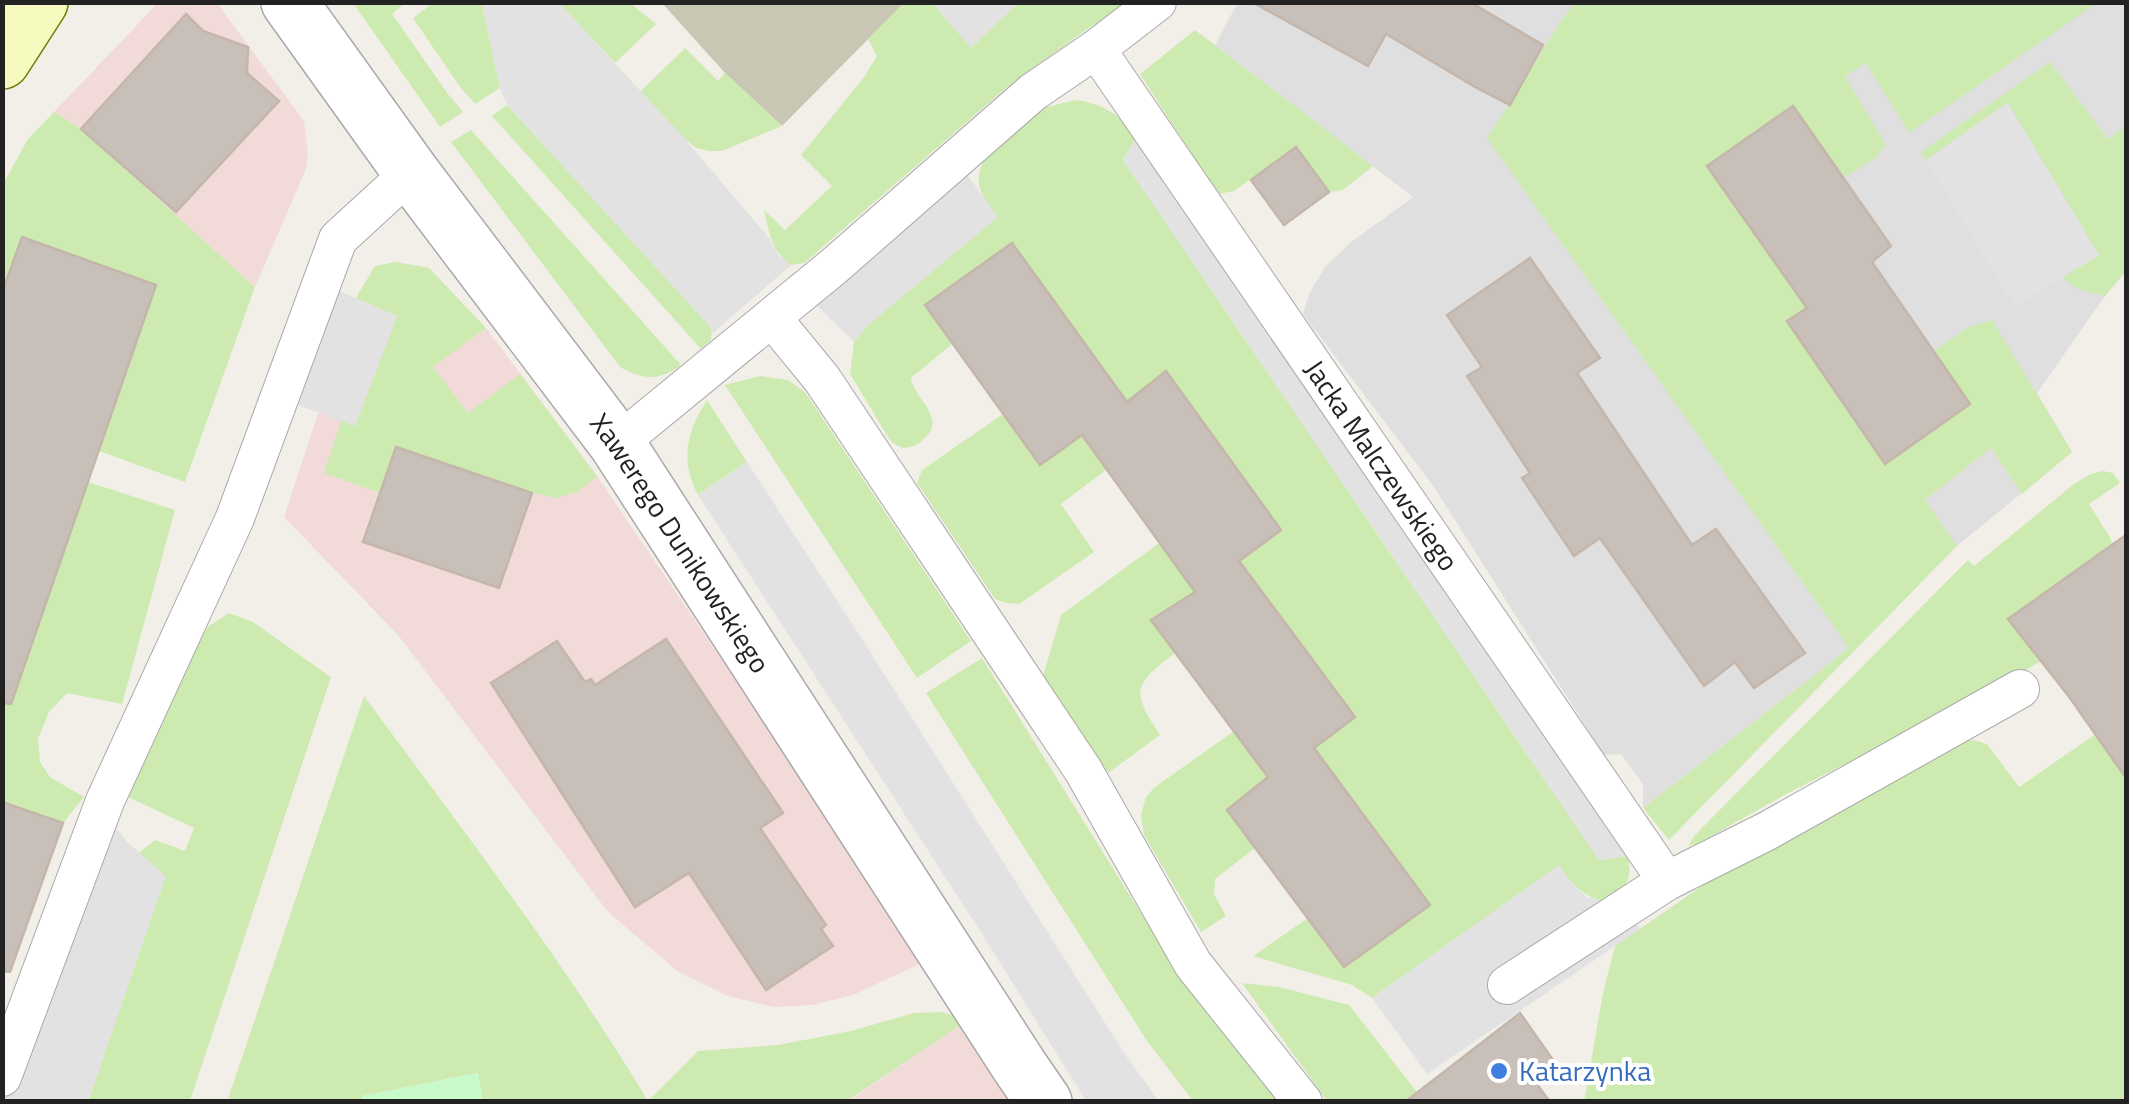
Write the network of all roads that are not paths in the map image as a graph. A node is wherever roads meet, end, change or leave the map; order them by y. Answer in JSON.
{"nodes":[{"id":1,"x":40,"y":2,"type":"edge"},
{"id":2,"x":290,"y":2,"type":"edge"},
{"id":3,"x":1157,"y":2,"type":"edge"},
{"id":4,"x":1096,"y":49,"type":"junction"},
{"id":5,"x":2,"y":61,"type":"edge"},
{"id":6,"x":411,"y":172,"type":"junction"},
{"id":7,"x":772,"y":318,"type":"junction"},
{"id":8,"x":618,"y":444,"type":"junction"},
{"id":9,"x":2020,"y":689,"type":"dead end"},
{"id":10,"x":1667,"y":881,"type":"junction"},
{"id":11,"x":1507,"y":985,"type":"dead end"},
{"id":12,"x":2,"y":1077,"type":"edge"},
{"id":13,"x":1044,"y":1102,"type":"edge"},
{"id":14,"x":1303,"y":1102,"type":"edge"}],
"edges":[{"from":1,"to":5,"type":"street"},
{"from":2,"to":6,"type":"street","name":"Xawerego Dunikowskiego"},
{"from":3,"to":4,"type":"lane"},
{"from":4,"to":7,"type":"lane"},
{"from":4,"to":10,"type":"lane","name":"Jacka Malczewskiego"},
{"from":6,"to":8,"type":"street","name":"Xawerego Dunikowskiego"},
{"from":6,"to":12,"type":"lane"},
{"from":7,"to":8,"type":"lane"},
{"from":7,"to":14,"type":"lane"},
{"from":8,"to":13,"type":"street","name":"Xawerego Dunikowskiego"},
{"from":9,"to":10,"type":"lane"},
{"from":10,"to":11,"type":"lane"}]}
